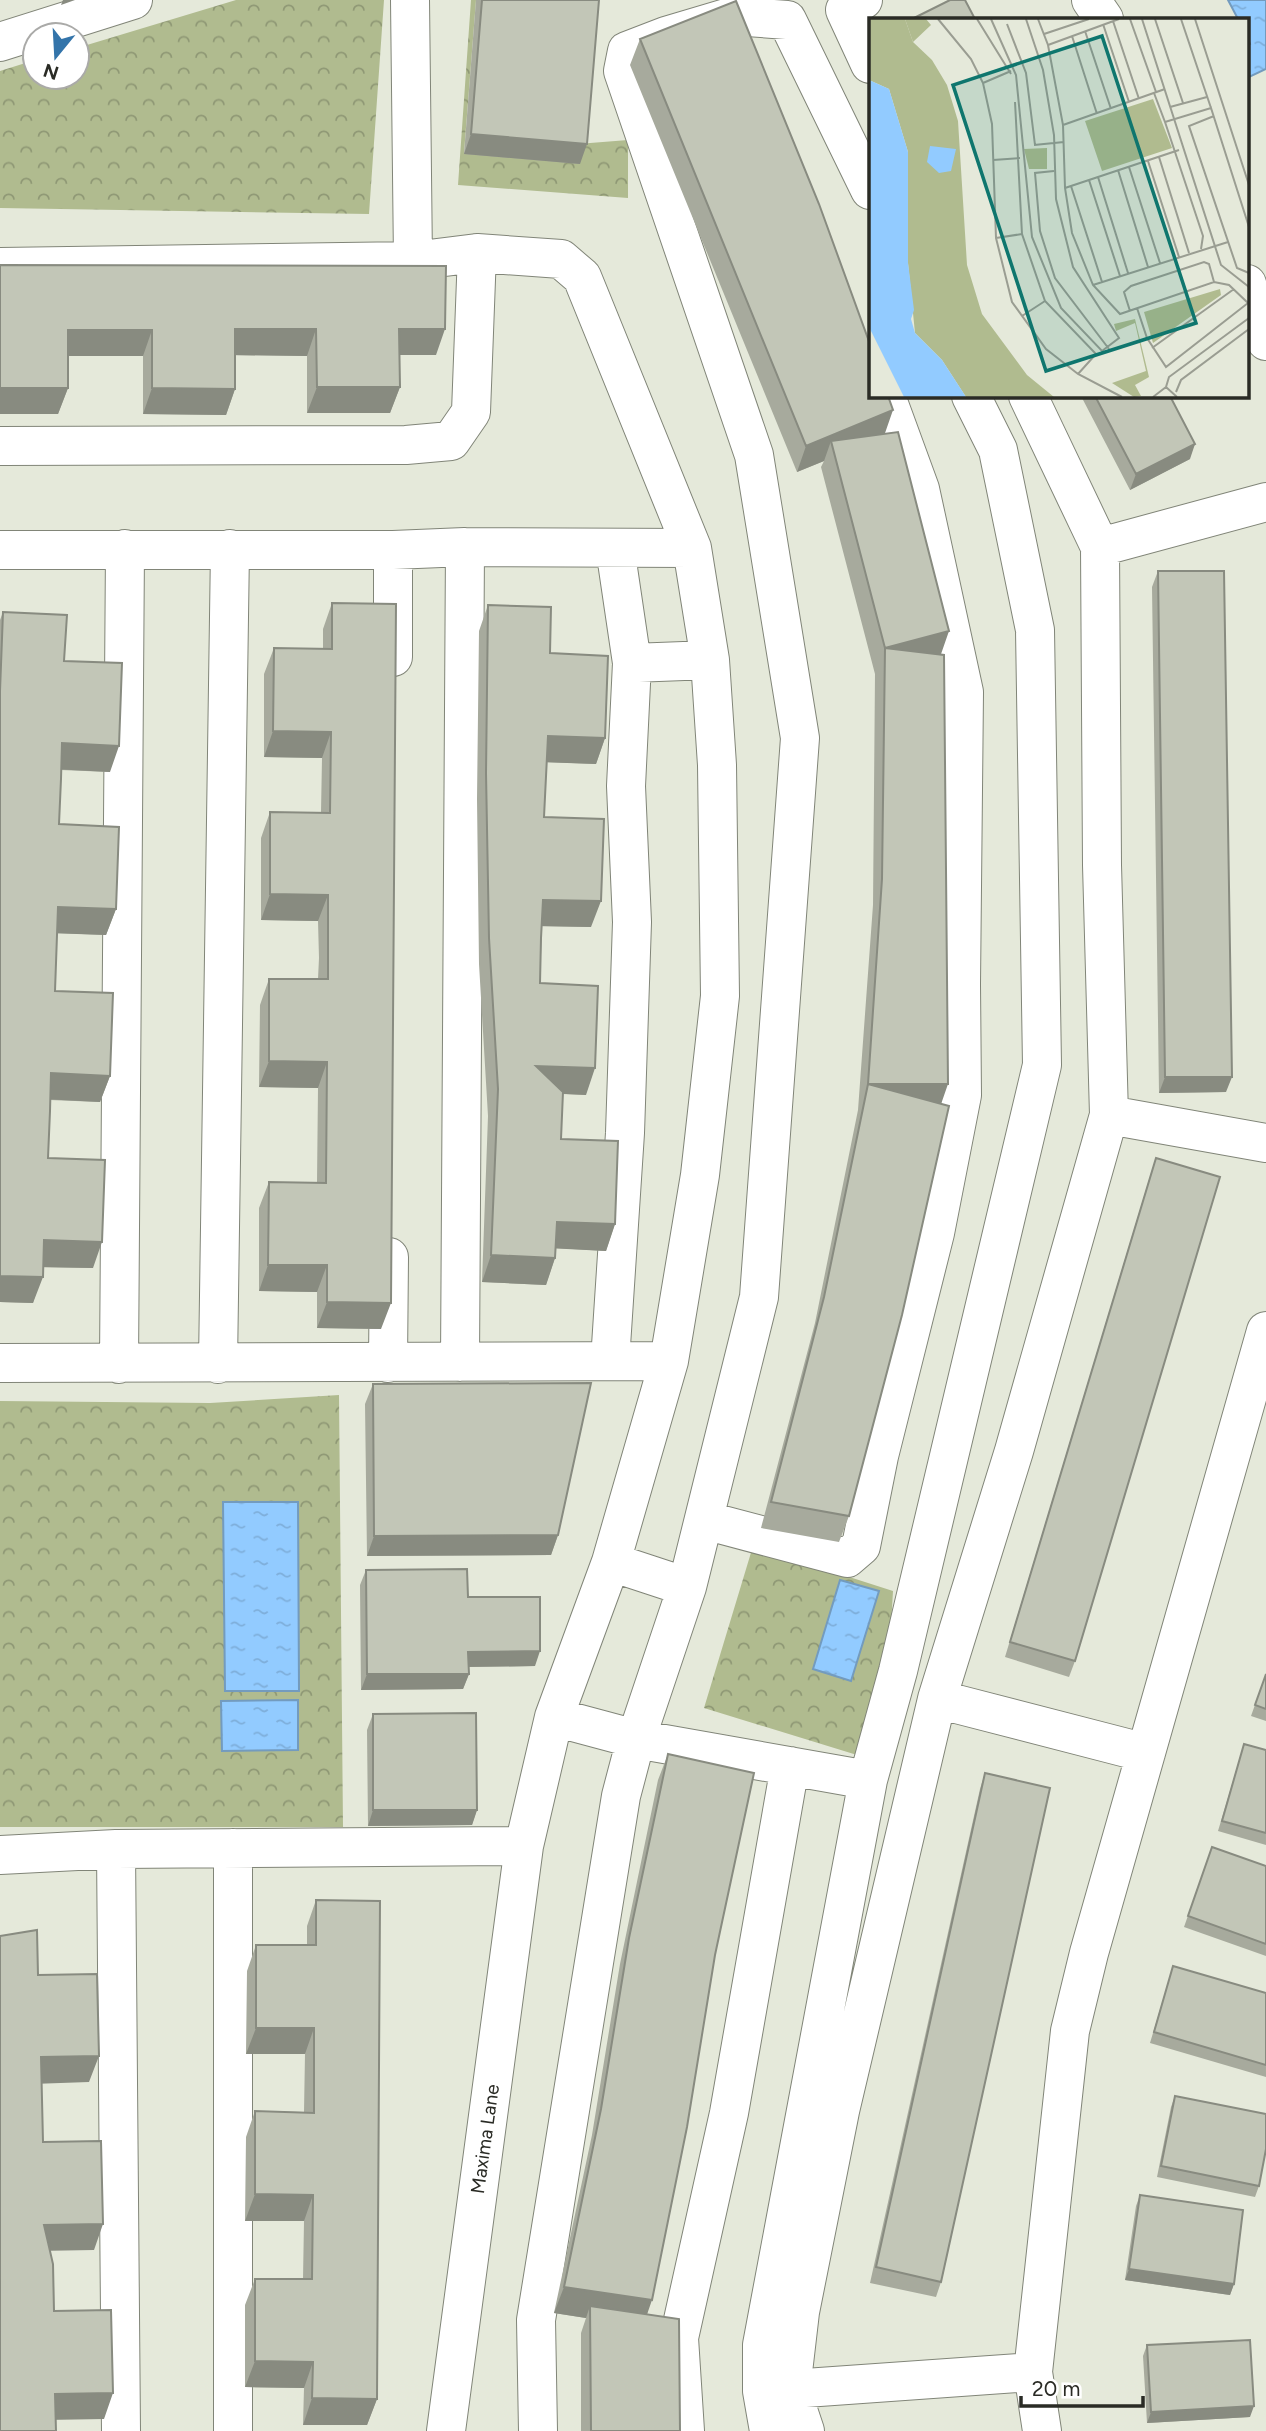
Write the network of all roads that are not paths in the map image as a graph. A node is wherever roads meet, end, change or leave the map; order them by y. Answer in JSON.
{"nodes":[{"id":1,"x":133,"y":0,"type":"edge"},
{"id":2,"x":410,"y":0,"type":"edge"},
{"id":3,"x":863,"y":0,"type":"edge"},
{"id":4,"x":1091,"y":0,"type":"edge"},
{"id":5,"x":733,"y":16,"type":"junction"},
{"id":6,"x":1103,"y":18,"type":"edge"},
{"id":7,"x":0,"y":42,"type":"edge"},
{"id":8,"x":749,"y":54,"type":"edge"},
{"id":9,"x":869,"y":62,"type":"edge"},
{"id":10,"x":869,"y":188,"type":"edge"},
{"id":11,"x":477,"y":254,"type":"junction"},
{"id":12,"x":413,"y":261,"type":"junction"},
{"id":13,"x":0,"y":267,"type":"edge"},
{"id":14,"x":1248,"y":287,"type":"edge"},
{"id":15,"x":1266,"y":341,"type":"edge"},
{"id":16,"x":886,"y":397,"type":"edge"},
{"id":17,"x":972,"y":397,"type":"edge"},
{"id":18,"x":1028,"y":397,"type":"edge"},
{"id":19,"x":0,"y":446,"type":"edge"},
{"id":20,"x":1266,"y":502,"type":"edge"},
{"id":21,"x":465,"y":547,"type":"junction"},
{"id":22,"x":1100,"y":547,"type":"junction"},
{"id":23,"x":615,"y":548,"type":"junction"},
{"id":24,"x":692,"y":548,"type":"junction"},
{"id":25,"x":125,"y":549,"type":"junction"},
{"id":26,"x":230,"y":549,"type":"junction"},
{"id":27,"x":0,"y":550,"type":"edge"},
{"id":28,"x":393,"y":550,"type":"junction"},
{"id":29,"x":710,"y":660,"type":"junction"},
{"id":30,"x":632,"y":663,"type":"junction"},
{"id":31,"x":392,"y":688,"type":"edge"},
{"id":32,"x":1109,"y":1115,"type":"junction"},
{"id":33,"x":1266,"y":1143,"type":"edge"},
{"id":34,"x":389,"y":1225,"type":"edge"},
{"id":35,"x":1266,"y":1331,"type":"edge"},
{"id":36,"x":610,"y":1361,"type":"junction"},
{"id":37,"x":669,"y":1361,"type":"junction"},
{"id":38,"x":460,"y":1362,"type":"junction"},
{"id":39,"x":0,"y":1363,"type":"edge"},
{"id":40,"x":388,"y":1363,"type":"junction"},
{"id":41,"x":119,"y":1364,"type":"junction"},
{"id":42,"x":218,"y":1364,"type":"junction"},
{"id":43,"x":704,"y":1520,"type":"junction"},
{"id":44,"x":611,"y":1562,"type":"junction"},
{"id":45,"x":687,"y":1587,"type":"junction"},
{"id":46,"x":937,"y":1699,"type":"junction"},
{"id":47,"x":554,"y":1717,"type":"junction"},
{"id":48,"x":636,"y":1739,"type":"junction"},
{"id":49,"x":1146,"y":1753,"type":"junction"},
{"id":50,"x":790,"y":1766,"type":"junction"},
{"id":51,"x":868,"y":1780,"type":"junction"},
{"id":52,"x":524,"y":1846,"type":"junction"},
{"id":53,"x":233,"y":1848,"type":"junction"},
{"id":54,"x":116,"y":1849,"type":"junction"},
{"id":55,"x":0,"y":1854,"type":"edge"},
{"id":56,"x":1033,"y":2372,"type":"junction"},
{"id":57,"x":792,"y":2389,"type":"junction"},
{"id":58,"x":121,"y":2431,"type":"edge"},
{"id":59,"x":233,"y":2431,"type":"edge"},
{"id":60,"x":446,"y":2431,"type":"edge"},
{"id":61,"x":538,"y":2431,"type":"edge"},
{"id":62,"x":685,"y":2431,"type":"edge"},
{"id":63,"x":769,"y":2431,"type":"edge"},
{"id":64,"x":805,"y":2431,"type":"edge"},
{"id":65,"x":1042,"y":2431,"type":"edge"}],
"edges":[{"from":1,"to":7,"type":"street"},
{"from":2,"to":12,"type":"street"},
{"from":3,"to":9,"type":"street"},
{"from":4,"to":6,"type":"street"},
{"from":5,"to":8,"type":"street"},
{"from":5,"to":10,"type":"street"},
{"from":5,"to":43,"type":"street"},
{"from":11,"to":12,"type":"street","name":"Maxima Lane"},
{"from":11,"to":19,"type":"street"},
{"from":11,"to":24,"type":"street","name":"Maxima Lane"},
{"from":12,"to":13,"type":"street","name":"Maxima Lane"},
{"from":14,"to":15,"type":"street"},
{"from":16,"to":43,"type":"street"},
{"from":17,"to":51,"type":"street"},
{"from":18,"to":22,"type":"street"},
{"from":20,"to":22,"type":"street"},
{"from":21,"to":23,"type":"street"},
{"from":21,"to":28,"type":"street"},
{"from":21,"to":38,"type":"street"},
{"from":22,"to":32,"type":"street"},
{"from":23,"to":24,"type":"street"},
{"from":23,"to":30,"type":"street"},
{"from":24,"to":29,"type":"street","name":"Maxima Lane"},
{"from":25,"to":26,"type":"street"},
{"from":25,"to":27,"type":"street"},
{"from":25,"to":41,"type":"street"},
{"from":26,"to":28,"type":"street"},
{"from":26,"to":42,"type":"street"},
{"from":28,"to":31,"type":"street"},
{"from":29,"to":30,"type":"street"},
{"from":29,"to":37,"type":"street","name":"Maxima Lane"},
{"from":30,"to":36,"type":"street"},
{"from":32,"to":33,"type":"street"},
{"from":32,"to":46,"type":"street"},
{"from":34,"to":40,"type":"street"},
{"from":35,"to":49,"type":"street"},
{"from":36,"to":37,"type":"street"},
{"from":36,"to":38,"type":"street"},
{"from":37,"to":44,"type":"street","name":"Maxima Lane"},
{"from":38,"to":40,"type":"street"},
{"from":39,"to":41,"type":"street"},
{"from":40,"to":42,"type":"street"},
{"from":41,"to":42,"type":"street"},
{"from":43,"to":45,"type":"street"},
{"from":44,"to":45,"type":"street"},
{"from":44,"to":47,"type":"street","name":"Maxima Lane"},
{"from":45,"to":48,"type":"street"},
{"from":46,"to":49,"type":"street"},
{"from":46,"to":57,"type":"street"},
{"from":47,"to":48,"type":"street"},
{"from":47,"to":52,"type":"street","name":"Maxima Lane"},
{"from":48,"to":50,"type":"street"},
{"from":48,"to":61,"type":"street"},
{"from":49,"to":56,"type":"street"},
{"from":50,"to":51,"type":"street"},
{"from":50,"to":62,"type":"street"},
{"from":51,"to":63,"type":"street"},
{"from":52,"to":53,"type":"street"},
{"from":52,"to":60,"type":"street","name":"Maxima Lane"},
{"from":53,"to":54,"type":"street"},
{"from":53,"to":59,"type":"street"},
{"from":54,"to":55,"type":"street"},
{"from":54,"to":58,"type":"street"},
{"from":56,"to":57,"type":"street"},
{"from":56,"to":65,"type":"street"},
{"from":57,"to":64,"type":"street"}]}
